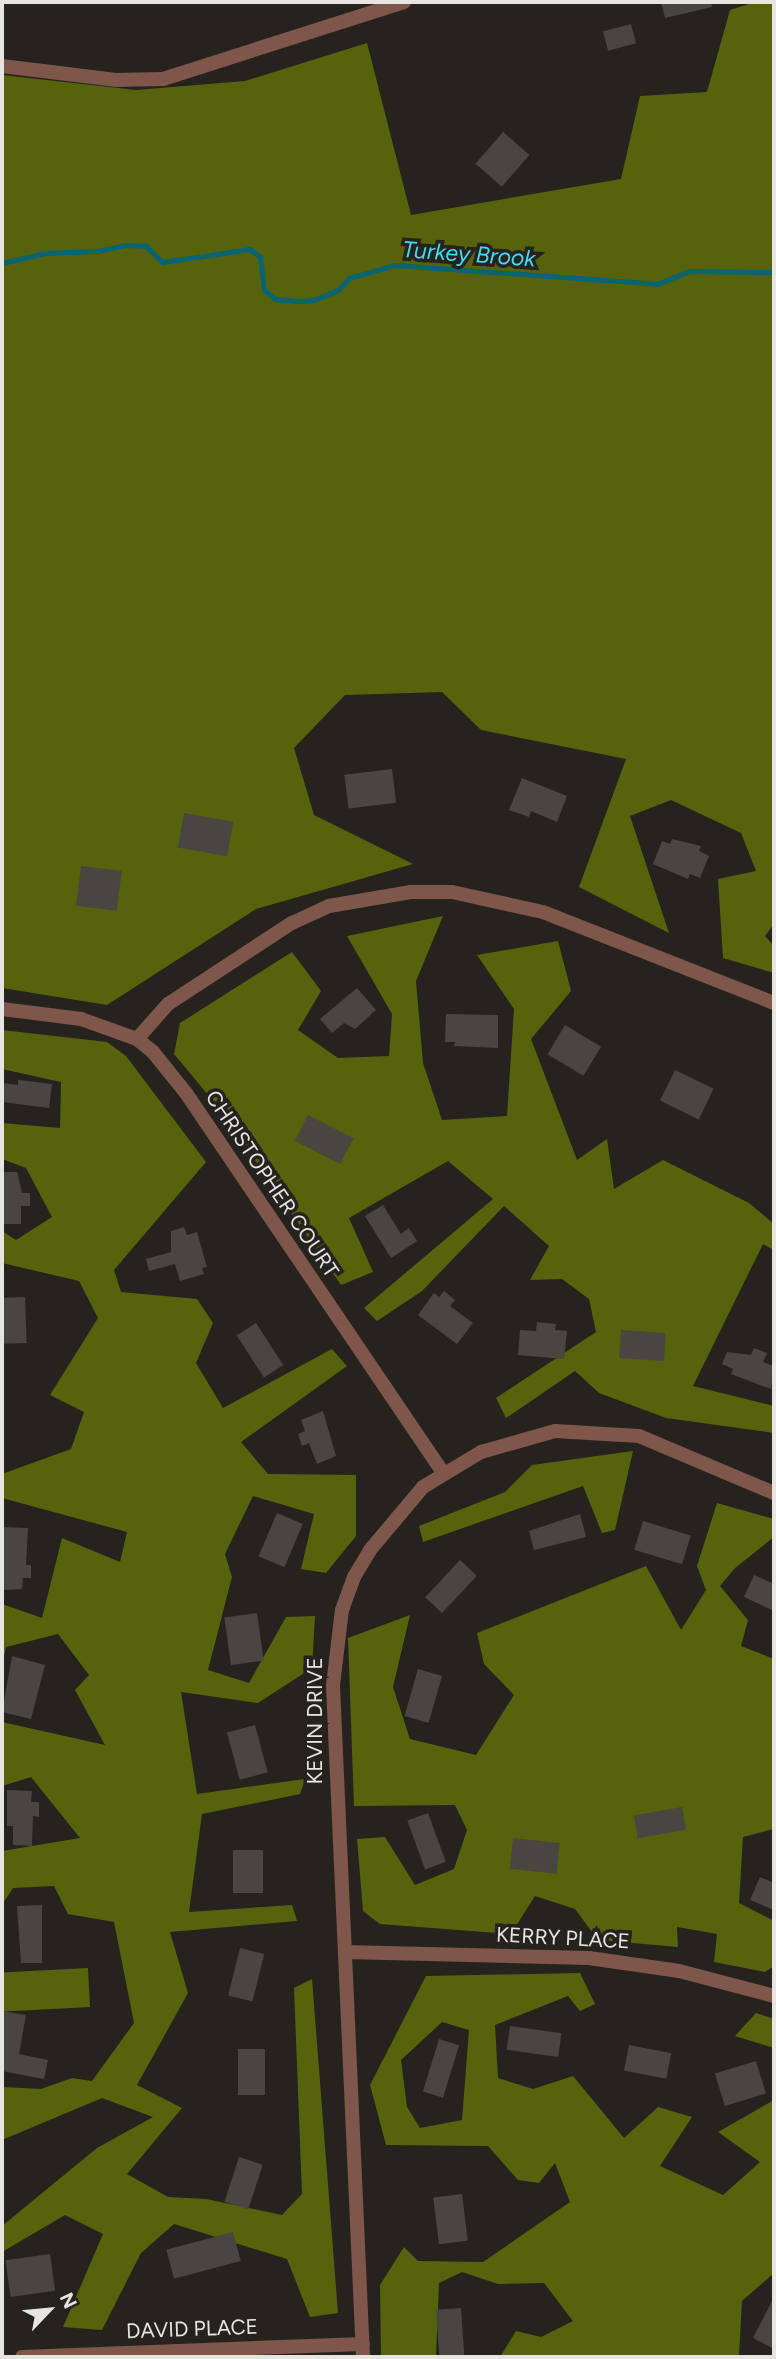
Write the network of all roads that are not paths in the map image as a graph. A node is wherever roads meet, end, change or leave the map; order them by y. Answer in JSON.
{"nodes":[{"id":1,"x":404,"y":2,"type":"edge"},
{"id":2,"x":2,"y":66,"type":"edge"},
{"id":3,"x":774,"y":1003,"type":"edge"},
{"id":4,"x":2,"y":1009,"type":"edge"},
{"id":5,"x":137,"y":1039,"type":"junction"},
{"id":6,"x":443,"y":1474,"type":"junction"},
{"id":7,"x":774,"y":1493,"type":"edge"},
{"id":8,"x":345,"y":1952,"type":"junction"},
{"id":9,"x":774,"y":1996,"type":"edge"},
{"id":10,"x":363,"y":2351,"type":"edge"},
{"id":11,"x":22,"y":2357,"type":"edge"}],
"edges":[{"from":1,"to":2,"type":"street"},
{"from":3,"to":5,"type":"street"},
{"from":4,"to":5,"type":"street","name":"CHRISTOPHER COURT"},
{"from":5,"to":6,"type":"street","name":"CHRISTOPHER COURT"},
{"from":6,"to":7,"type":"street","name":"KEVIN DRIVE"},
{"from":6,"to":8,"type":"street","name":"KEVIN DRIVE"},
{"from":8,"to":9,"type":"street","name":"KERRY PLACE"},
{"from":8,"to":10,"type":"street","name":"KEVIN DRIVE"},
{"from":10,"to":11,"type":"street","name":"DAVID PLACE"}]}
